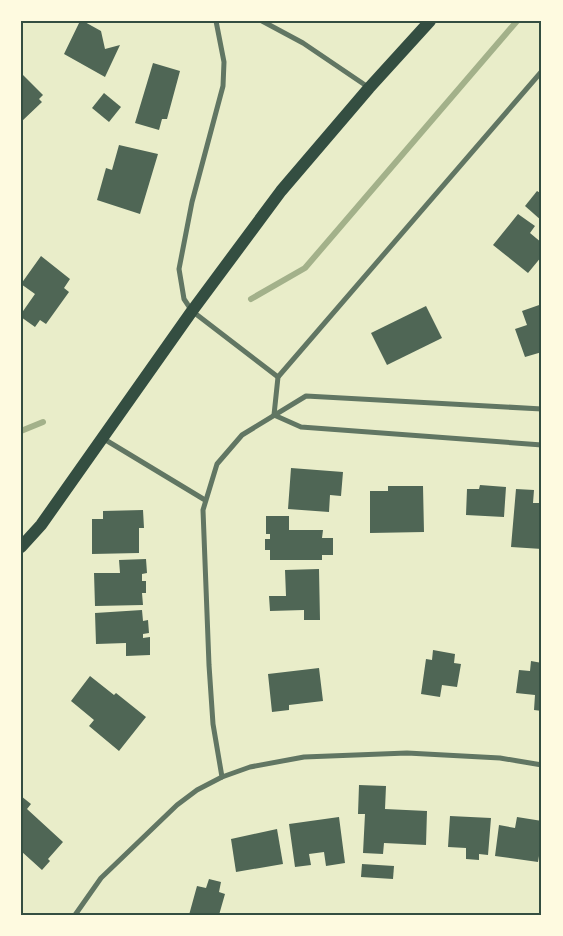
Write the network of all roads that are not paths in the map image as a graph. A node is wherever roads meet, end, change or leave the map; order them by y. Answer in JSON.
{"nodes":[{"id":1,"x":216,"y":21,"type":"edge"},
{"id":2,"x":262,"y":21,"type":"edge"},
{"id":3,"x":430,"y":21,"type":"edge"},
{"id":4,"x":542,"y":71,"type":"edge"},
{"id":5,"x":369,"y":88,"type":"junction"},
{"id":6,"x":192,"y":311,"type":"junction"},
{"id":7,"x":278,"y":377,"type":"junction"},
{"id":8,"x":542,"y":409,"type":"edge"},
{"id":9,"x":274,"y":415,"type":"junction"},
{"id":10,"x":104,"y":438,"type":"junction"},
{"id":11,"x":542,"y":445,"type":"edge"},
{"id":12,"x":205,"y":500,"type":"junction"},
{"id":13,"x":21,"y":547,"type":"edge"},
{"id":14,"x":542,"y":764,"type":"edge"},
{"id":15,"x":222,"y":777,"type":"junction"},
{"id":16,"x":75,"y":915,"type":"edge"}],
"edges":[{"from":1,"to":6,"type":"street"},
{"from":2,"to":5,"type":"street"},
{"from":3,"to":5,"type":"main road"},
{"from":4,"to":7,"type":"street"},
{"from":5,"to":6,"type":"main road"},
{"from":6,"to":7,"type":"street"},
{"from":6,"to":10,"type":"main road"},
{"from":7,"to":9,"type":"street"},
{"from":8,"to":9,"type":"street"},
{"from":9,"to":11,"type":"street"},
{"from":9,"to":12,"type":"street"},
{"from":10,"to":12,"type":"street"},
{"from":10,"to":13,"type":"main road"},
{"from":12,"to":15,"type":"street"},
{"from":14,"to":15,"type":"street"},
{"from":15,"to":16,"type":"street"}]}
